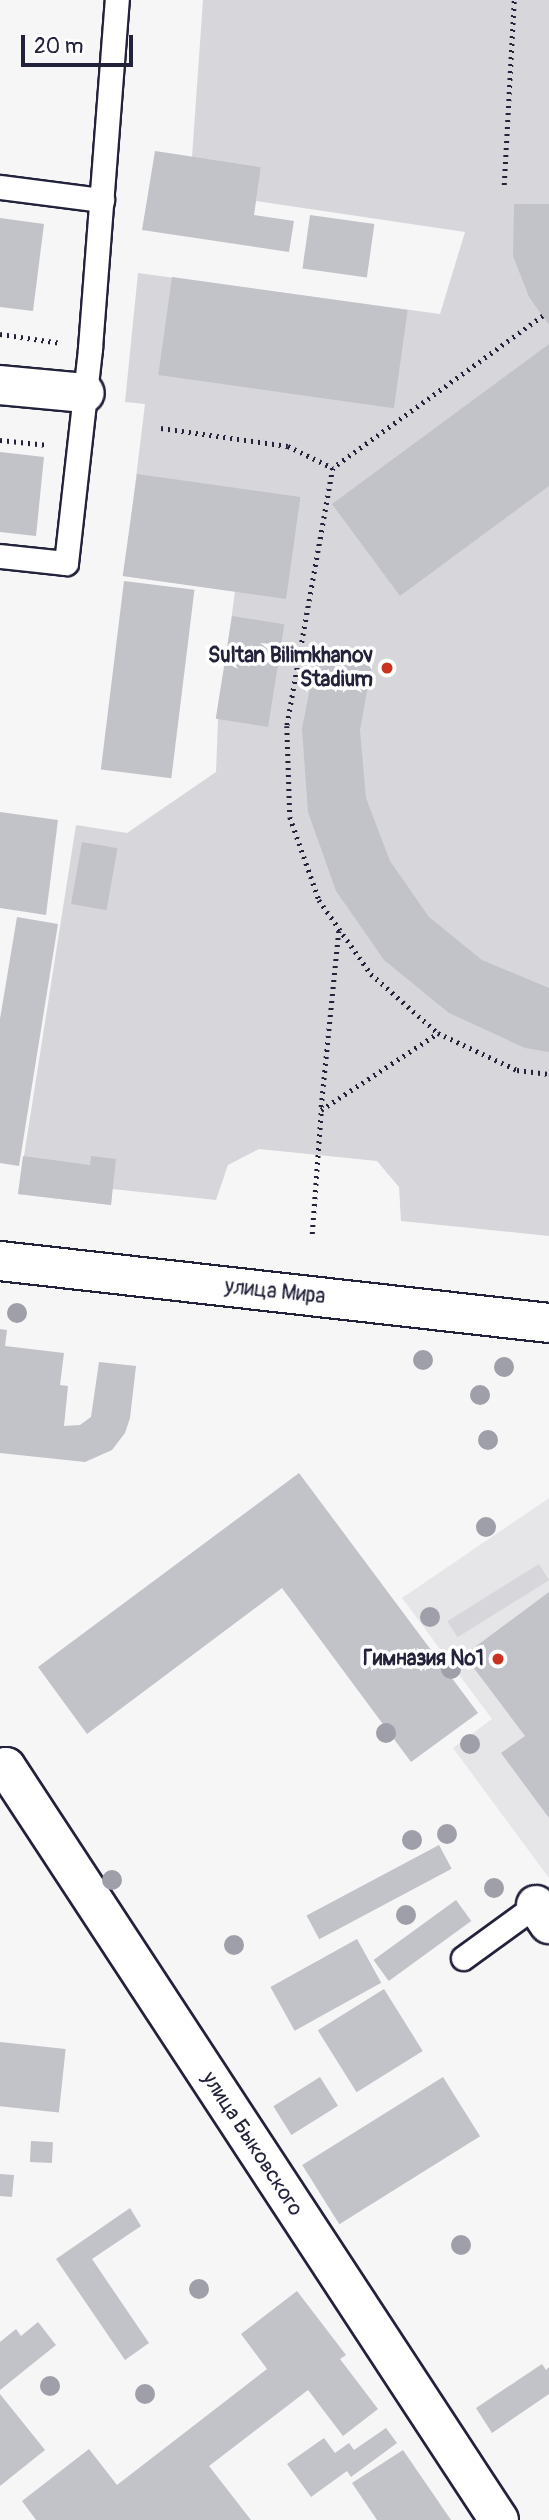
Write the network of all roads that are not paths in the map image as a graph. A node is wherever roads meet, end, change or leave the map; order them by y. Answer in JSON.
{"nodes":[{"id":1,"x":117,"y":0,"type":"edge"},
{"id":2,"x":0,"y":187,"type":"edge"},
{"id":3,"x":102,"y":200,"type":"junction"},
{"id":4,"x":0,"y":384,"type":"edge"},
{"id":5,"x":85,"y":393,"type":"junction"},
{"id":6,"x":0,"y":556,"type":"edge"},
{"id":7,"x":0,"y":1261,"type":"edge"},
{"id":8,"x":549,"y":1323,"type":"edge"},
{"id":9,"x":3,"y":1769,"type":"edge"},
{"id":10,"x":542,"y":1914,"type":"edge"},
{"id":11,"x":463,"y":1958,"type":"dead end"},
{"id":12,"x":499,"y":2520,"type":"edge"}],
"edges":[{"from":1,"to":3,"type":"lane"},
{"from":2,"to":3,"type":"lane"},
{"from":3,"to":5,"type":"lane"},
{"from":4,"to":5,"type":"street"},
{"from":5,"to":6,"type":"lane"},
{"from":7,"to":8,"type":"street","name":"улица Мира"},
{"from":9,"to":12,"type":"street","name":"улица Быковского"},
{"from":10,"to":11,"type":"lane"}]}
